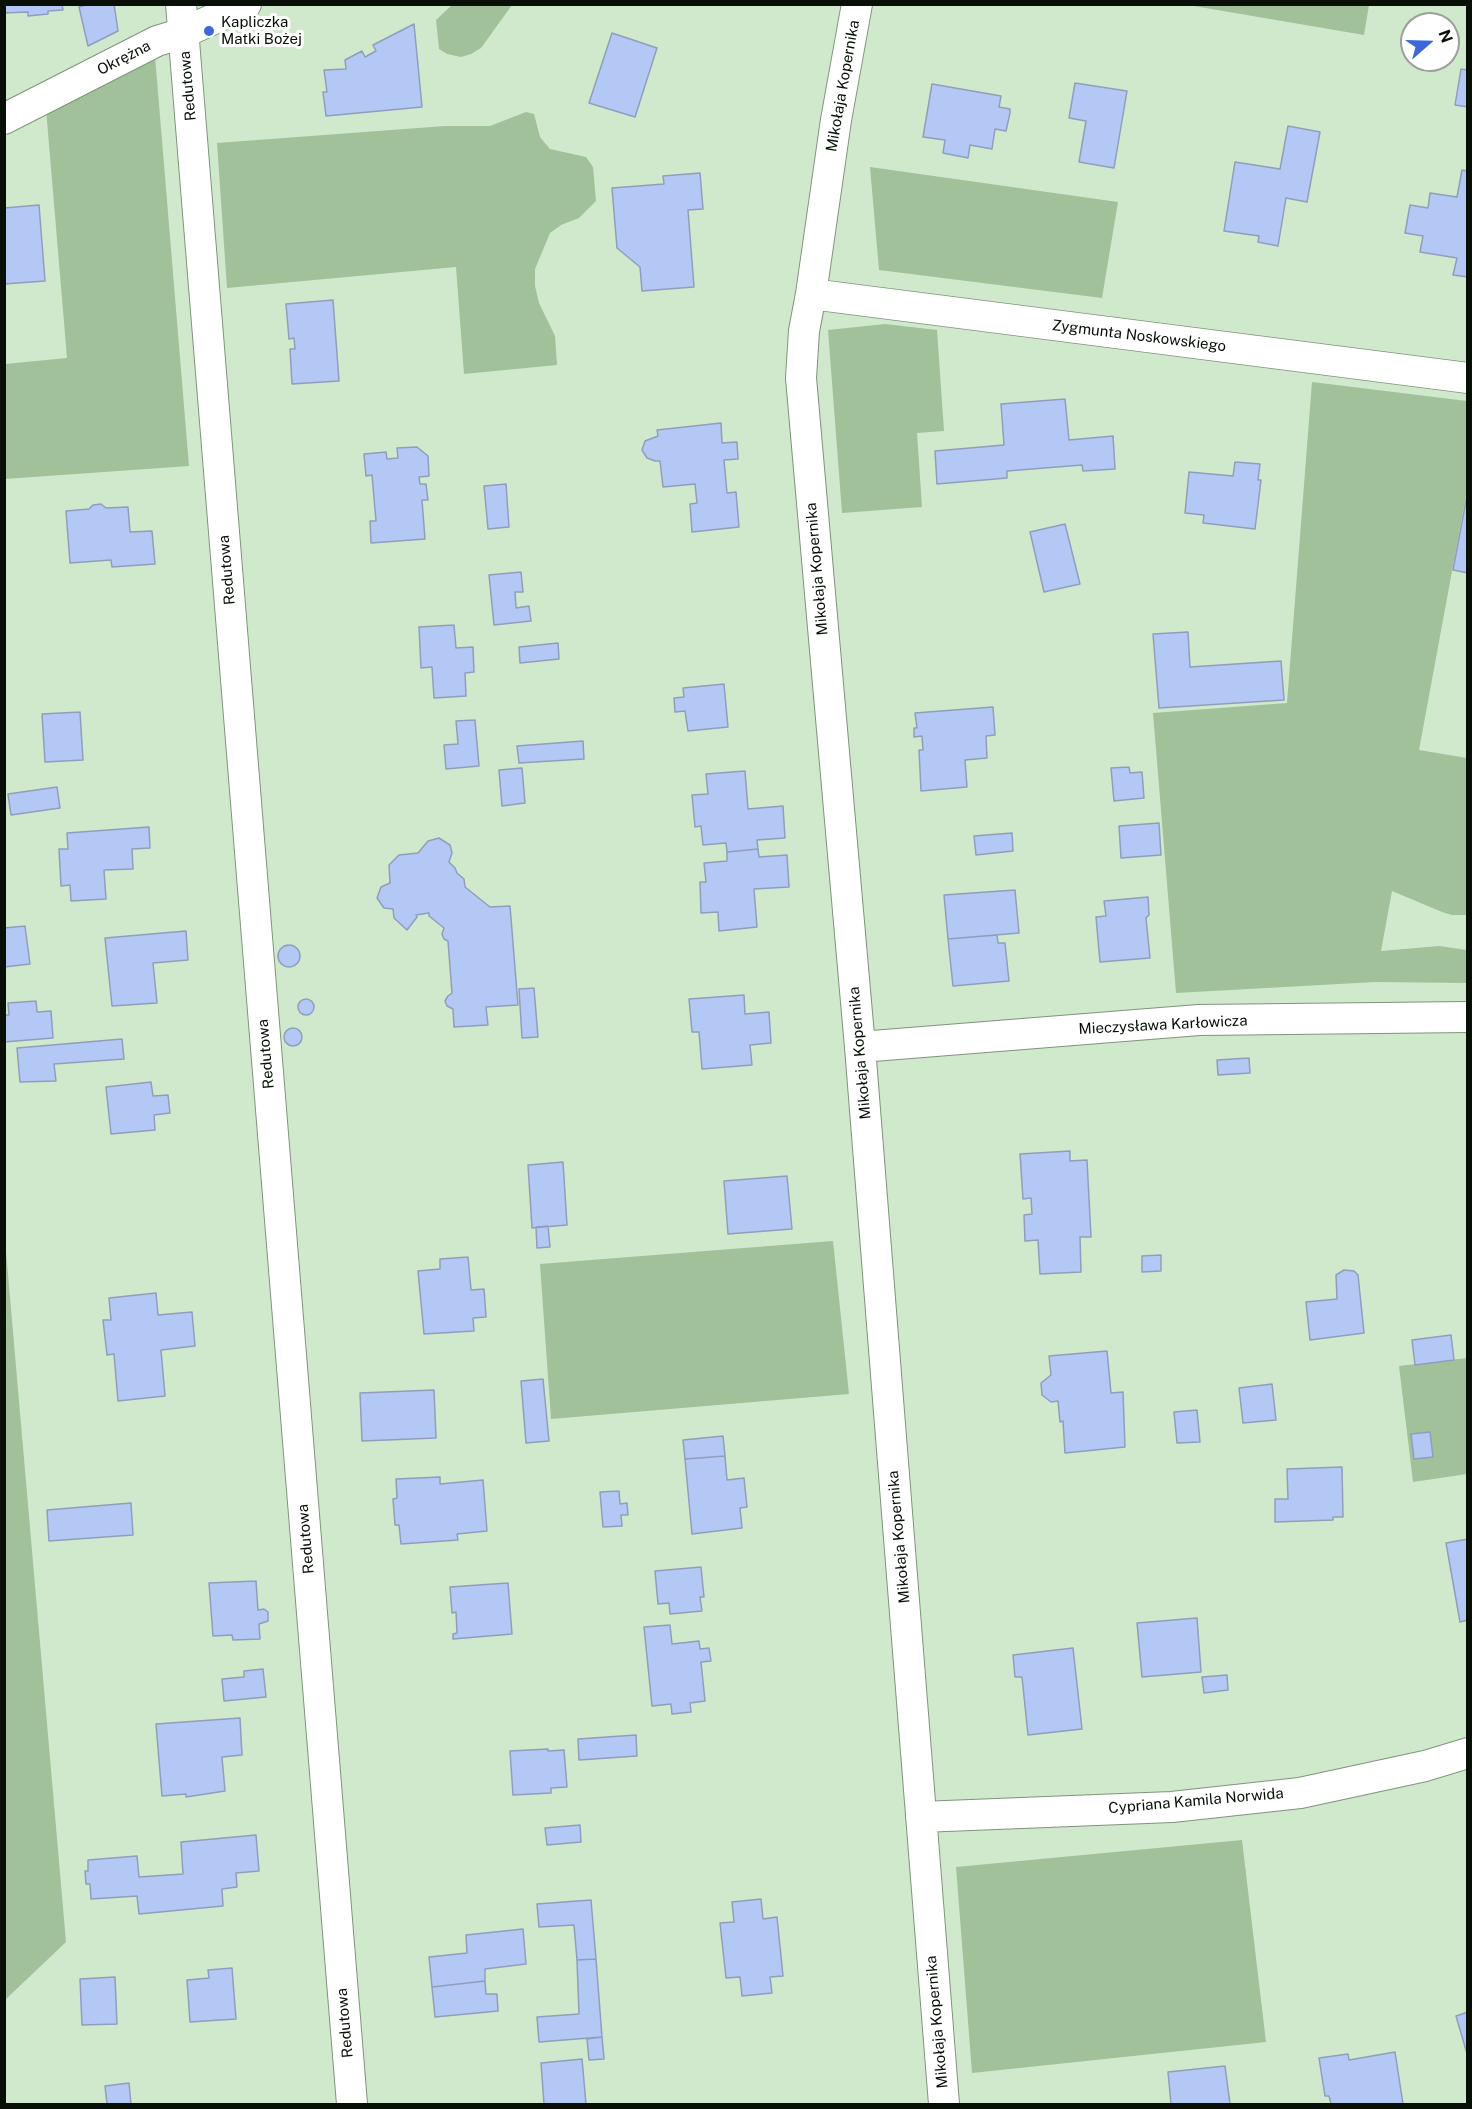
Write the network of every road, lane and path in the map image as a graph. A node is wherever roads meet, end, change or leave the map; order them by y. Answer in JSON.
{"nodes":[{"id":1,"x":246,"y":4,"type":"edge"},
{"id":2,"x":857,"y":4,"type":"edge"},
{"id":3,"x":182,"y":19,"type":"edge"},
{"id":4,"x":4,"y":119,"type":"edge"},
{"id":5,"x":811,"y":294,"type":"junction"},
{"id":6,"x":1467,"y":378,"type":"edge"},
{"id":7,"x":1467,"y":1017,"type":"edge"},
{"id":8,"x":860,"y":1047,"type":"junction"},
{"id":9,"x":1467,"y":1753,"type":"edge"},
{"id":10,"x":921,"y":1817,"type":"junction"},
{"id":11,"x":352,"y":2104,"type":"edge"},
{"id":12,"x":944,"y":2104,"type":"edge"}],
"edges":[{"from":1,"to":3,"type":"street","name":"Okrężna"},
{"from":2,"to":5,"type":"street","name":"Mikołaja Kopernika"},
{"from":3,"to":4,"type":"street","name":"Okrężna"},
{"from":3,"to":11,"type":"street","name":"Redutowa"},
{"from":5,"to":6,"type":"street","name":"Zygmunta Noskowskiego"},
{"from":5,"to":8,"type":"street","name":"Mikołaja Kopernika"},
{"from":7,"to":8,"type":"street","name":"Mieczysława Karłowicza"},
{"from":8,"to":10,"type":"street","name":"Mikołaja Kopernika"},
{"from":9,"to":10,"type":"street","name":"Cypriana Kamila Norwida"},
{"from":10,"to":12,"type":"street","name":"Mikołaja Kopernika"}]}
